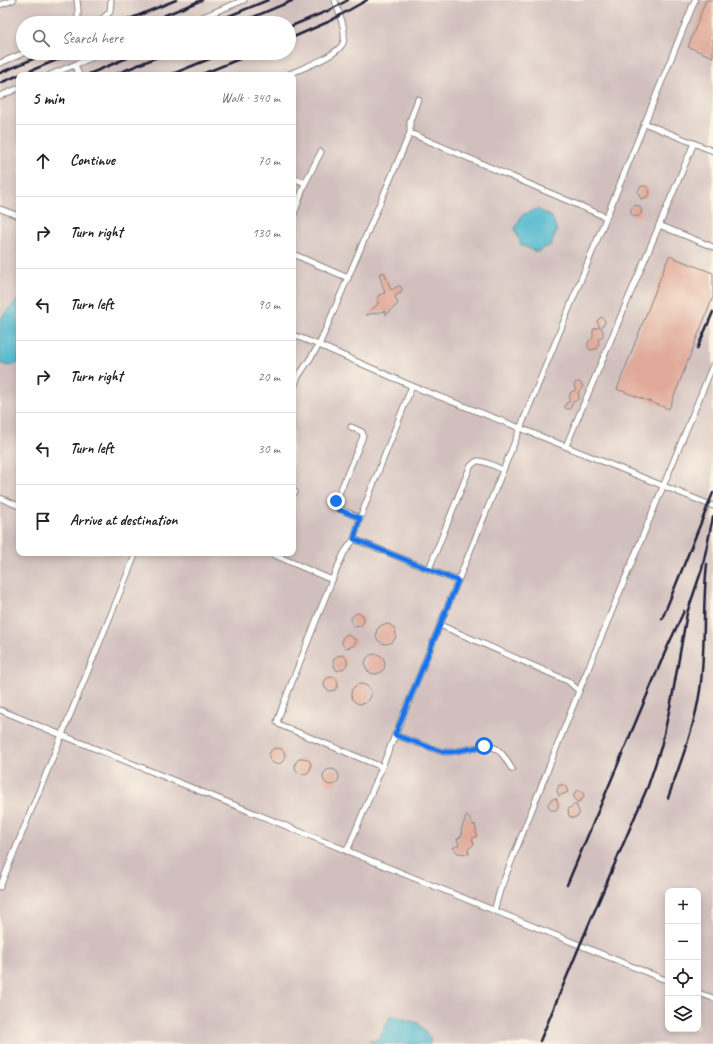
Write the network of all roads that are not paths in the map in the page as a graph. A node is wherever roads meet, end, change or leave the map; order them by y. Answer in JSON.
{"nodes":[{"id":1,"x":13,"y":0,"type":"edge"},
{"id":2,"x":77,"y":0,"type":"edge"},
{"id":3,"x":111,"y":0,"type":"edge"},
{"id":4,"x":244,"y":0,"type":"edge"},
{"id":5,"x":335,"y":0,"type":"edge"},
{"id":6,"x":695,"y":0,"type":"edge"},
{"id":7,"x":0,"y":5,"type":"edge"},
{"id":8,"x":78,"y":16,"type":"edge"},
{"id":9,"x":105,"y":16,"type":"edge"},
{"id":10,"x":205,"y":16,"type":"edge"},
{"id":11,"x":16,"y":56,"type":"edge"},
{"id":12,"x":87,"y":60,"type":"edge"},
{"id":13,"x":0,"y":63,"type":"edge"},
{"id":14,"x":75,"y":65,"type":"junction"},
{"id":15,"x":58,"y":72,"type":"edge"},
{"id":16,"x":78,"y":72,"type":"edge"},
{"id":17,"x":294,"y":72,"type":"edge"},
{"id":18,"x":16,"y":89,"type":"edge"},
{"id":19,"x":0,"y":96,"type":"edge"},
{"id":20,"x":418,"y":99,"type":"dead end"},
{"id":21,"x":644,"y":123,"type":"junction"},
{"id":22,"x":410,"y":133,"type":"junction"},
{"id":23,"x":694,"y":143,"type":"junction"},
{"id":24,"x":713,"y":151,"type":"edge"},
{"id":25,"x":321,"y":152,"type":"dead end"},
{"id":26,"x":296,"y":179,"type":"edge"},
{"id":27,"x":305,"y":183,"type":"junction"},
{"id":28,"x":296,"y":208,"type":"edge"},
{"id":29,"x":0,"y":209,"type":"edge"},
{"id":30,"x":16,"y":215,"type":"edge"},
{"id":31,"x":606,"y":217,"type":"junction"},
{"id":32,"x":659,"y":225,"type":"junction"},
{"id":33,"x":713,"y":247,"type":"edge"},
{"id":34,"x":296,"y":255,"type":"edge"},
{"id":35,"x":348,"y":278,"type":"junction"},
{"id":36,"x":296,"y":336,"type":"edge"},
{"id":37,"x":319,"y":346,"type":"junction"},
{"id":38,"x":713,"y":365,"type":"edge"},
{"id":39,"x":296,"y":382,"type":"edge"},
{"id":40,"x":412,"y":386,"type":"junction"},
{"id":41,"x":351,"y":427,"type":"dead end"},
{"id":42,"x":520,"y":428,"type":"junction"},
{"id":43,"x":566,"y":446,"type":"junction"},
{"id":44,"x":503,"y":470,"type":"junction"},
{"id":45,"x":664,"y":486,"type":"junction"},
{"id":46,"x":0,"y":498,"type":"edge"},
{"id":47,"x":16,"y":505,"type":"edge"},
{"id":48,"x":713,"y":506,"type":"edge"},
{"id":49,"x":360,"y":518,"type":"junction"},
{"id":50,"x":354,"y":539,"type":"junction"},
{"id":51,"x":134,"y":556,"type":"edge"},
{"id":52,"x":277,"y":556,"type":"edge"},
{"id":53,"x":429,"y":569,"type":"junction"},
{"id":54,"x":332,"y":580,"type":"junction"},
{"id":55,"x":458,"y":581,"type":"junction"},
{"id":56,"x":440,"y":625,"type":"junction"},
{"id":57,"x":579,"y":691,"type":"junction"},
{"id":58,"x":0,"y":710,"type":"edge"},
{"id":59,"x":62,"y":735,"type":"junction"},
{"id":60,"x":395,"y":735,"type":"junction"},
{"id":61,"x":382,"y":767,"type":"junction"},
{"id":62,"x":512,"y":769,"type":"dead end"},
{"id":63,"x":347,"y":851,"type":"junction"},
{"id":64,"x":0,"y":887,"type":"edge"},
{"id":65,"x":494,"y":911,"type":"junction"},
{"id":66,"x":665,"y":980,"type":"edge"},
{"id":67,"x":701,"y":994,"type":"edge"},
{"id":68,"x":713,"y":998,"type":"edge"}],
"edges":[{"from":1,"to":7,"type":"lane"},
{"from":2,"to":8,"type":"lane"},
{"from":3,"to":9,"type":"lane"},
{"from":4,"to":10,"type":"lane"},
{"from":5,"to":17,"type":"lane"},
{"from":6,"to":21,"type":"lane"},
{"from":11,"to":13,"type":"lane"},
{"from":12,"to":14,"type":"lane"},
{"from":14,"to":15,"type":"lane"},
{"from":14,"to":16,"type":"lane"},
{"from":18,"to":19,"type":"lane"},
{"from":20,"to":22,"type":"lane"},
{"from":21,"to":23,"type":"lane"},
{"from":21,"to":31,"type":"lane"},
{"from":22,"to":31,"type":"lane"},
{"from":22,"to":35,"type":"lane"},
{"from":23,"to":24,"type":"lane"},
{"from":23,"to":32,"type":"lane"},
{"from":25,"to":27,"type":"lane"},
{"from":26,"to":27,"type":"lane"},
{"from":27,"to":28,"type":"lane"},
{"from":29,"to":30,"type":"lane"},
{"from":31,"to":42,"type":"lane"},
{"from":32,"to":33,"type":"lane"},
{"from":32,"to":43,"type":"lane"},
{"from":34,"to":35,"type":"lane"},
{"from":35,"to":37,"type":"lane"},
{"from":36,"to":37,"type":"lane"},
{"from":37,"to":39,"type":"lane"},
{"from":37,"to":40,"type":"lane"},
{"from":38,"to":45,"type":"lane"},
{"from":40,"to":42,"type":"lane"},
{"from":40,"to":49,"type":"lane"},
{"from":41,"to":49,"type":"lane"},
{"from":42,"to":43,"type":"lane"},
{"from":42,"to":44,"type":"lane"},
{"from":43,"to":45,"type":"lane"},
{"from":44,"to":53,"type":"lane"},
{"from":44,"to":55,"type":"lane"},
{"from":45,"to":48,"type":"lane"},
{"from":45,"to":57,"type":"lane"},
{"from":46,"to":47,"type":"lane"},
{"from":49,"to":50,"type":"lane"},
{"from":50,"to":53,"type":"lane"},
{"from":50,"to":54,"type":"lane"},
{"from":51,"to":59,"type":"lane"},
{"from":52,"to":54,"type":"lane"},
{"from":53,"to":55,"type":"lane"},
{"from":54,"to":61,"type":"lane"},
{"from":55,"to":56,"type":"lane"},
{"from":56,"to":57,"type":"lane"},
{"from":56,"to":60,"type":"lane"},
{"from":57,"to":65,"type":"lane"},
{"from":58,"to":59,"type":"lane"},
{"from":59,"to":63,"type":"lane"},
{"from":59,"to":64,"type":"lane"},
{"from":60,"to":61,"type":"lane"},
{"from":60,"to":62,"type":"lane"},
{"from":61,"to":63,"type":"lane"},
{"from":63,"to":65,"type":"lane"},
{"from":65,"to":66,"type":"lane"},
{"from":67,"to":68,"type":"lane"}]}
